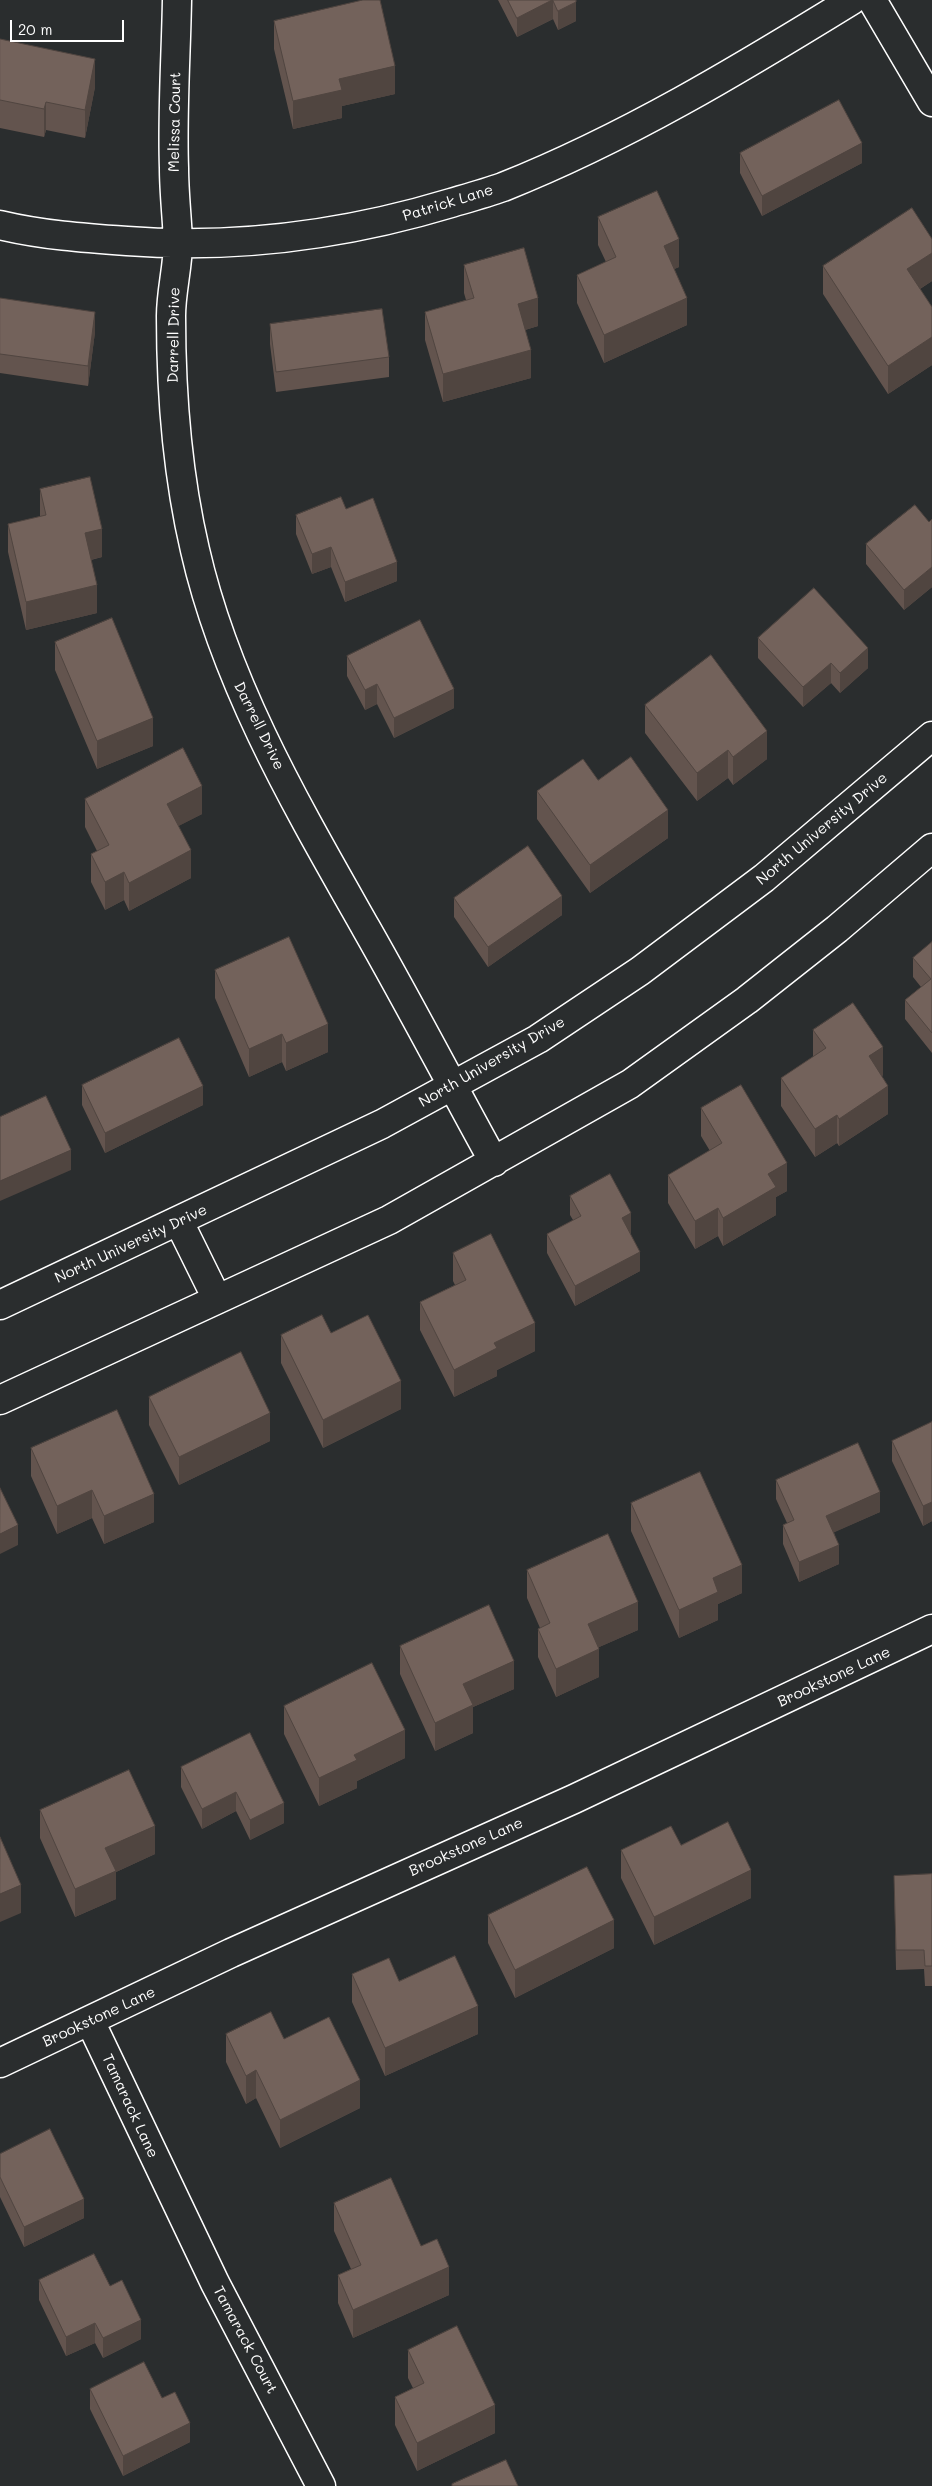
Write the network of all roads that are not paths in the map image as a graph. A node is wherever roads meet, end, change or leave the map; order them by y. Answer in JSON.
{"nodes":[{"id":1,"x":177,"y":0,"type":"edge"},
{"id":2,"x":852,"y":0,"type":"edge"},
{"id":3,"x":872,"y":0,"type":"edge"},
{"id":4,"x":932,"y":102,"type":"edge"},
{"id":5,"x":0,"y":225,"type":"edge"},
{"id":6,"x":178,"y":245,"type":"junction"},
{"id":7,"x":932,"y":736,"type":"edge"},
{"id":8,"x":932,"y":848,"type":"edge"},
{"id":9,"x":452,"y":1086,"type":"junction"},
{"id":10,"x":494,"y":1162,"type":"junction"},
{"id":11,"x":179,"y":1222,"type":"junction"},
{"id":12,"x":217,"y":1299,"type":"junction"},
{"id":13,"x":0,"y":1305,"type":"edge"},
{"id":14,"x":0,"y":1400,"type":"edge"},
{"id":15,"x":932,"y":1629,"type":"edge"},
{"id":16,"x":90,"y":2021,"type":"junction"},
{"id":17,"x":0,"y":2063,"type":"edge"},
{"id":18,"x":171,"y":2192,"type":"joint"},
{"id":19,"x":321,"y":2486,"type":"edge"}],
"edges":[{"from":1,"to":6,"type":"street","name":"Melissa Court"},
{"from":2,"to":6,"type":"street","name":"Patrick Lane"},
{"from":3,"to":4,"type":"street"},
{"from":5,"to":6,"type":"street","name":"Patrick Lane"},
{"from":6,"to":9,"type":"street","name":"Darrell Drive"},
{"from":7,"to":9,"type":"street","name":"North University Drive"},
{"from":8,"to":10,"type":"street"},
{"from":9,"to":10,"type":"street","name":"Darrell Drive"},
{"from":9,"to":11,"type":"street","name":"North University Drive"},
{"from":10,"to":12,"type":"street"},
{"from":11,"to":12,"type":"street"},
{"from":11,"to":13,"type":"street","name":"North University Drive"},
{"from":12,"to":14,"type":"street"},
{"from":15,"to":16,"type":"street","name":"Brookstone Lane"},
{"from":16,"to":17,"type":"street","name":"Brookstone Lane"},
{"from":16,"to":18,"type":"street","name":"Tamarack Lane"},
{"from":18,"to":19,"type":"street","name":"Tamarack Court"}]}
